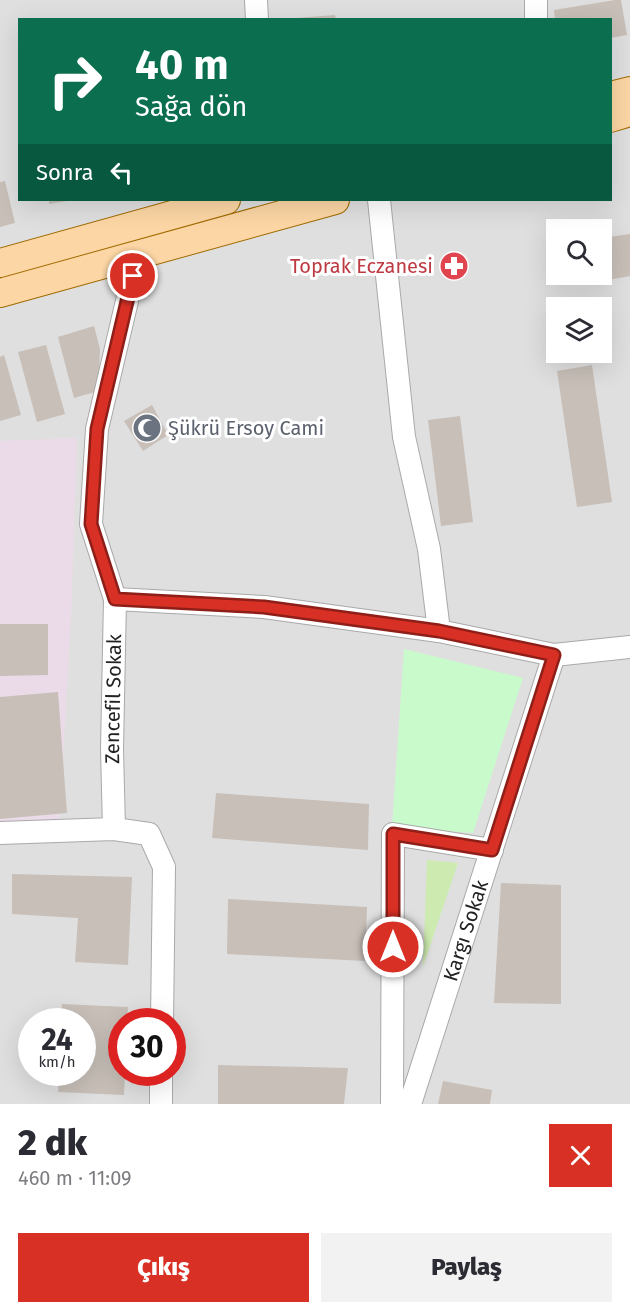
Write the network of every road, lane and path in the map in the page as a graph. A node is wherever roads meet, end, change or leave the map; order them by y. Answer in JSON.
{"nodes":[{"id":1,"x":256,"y":0,"type":"edge"},
{"id":2,"x":536,"y":0,"type":"edge"},
{"id":3,"x":257,"y":18,"type":"edge"},
{"id":4,"x":536,"y":18,"type":"edge"},
{"id":5,"x":630,"y":91,"type":"edge"},
{"id":6,"x":612,"y":96,"type":"edge"},
{"id":7,"x":630,"y":112,"type":"edge"},
{"id":8,"x":612,"y":117,"type":"edge"},
{"id":9,"x":222,"y":201,"type":"edge"},
{"id":10,"x":331,"y":201,"type":"edge"},
{"id":11,"x":379,"y":201,"type":"edge"},
{"id":12,"x":138,"y":254,"type":"junction"},
{"id":13,"x":0,"y":263,"type":"edge"},
{"id":14,"x":0,"y":292,"type":"edge"},
{"id":15,"x":115,"y":599,"type":"junction"},
{"id":16,"x":439,"y":631,"type":"junction"},
{"id":17,"x":630,"y":647,"type":"edge"},
{"id":18,"x":554,"y":655,"type":"junction"},
{"id":19,"x":114,"y":829,"type":"junction"},
{"id":20,"x":0,"y":833,"type":"edge"},
{"id":21,"x":492,"y":850,"type":"junction"},
{"id":22,"x":162,"y":1008,"type":"edge"},
{"id":23,"x":161,"y":1086,"type":"edge"},
{"id":24,"x":160,"y":1104,"type":"edge"},
{"id":25,"x":392,"y":1104,"type":"edge"},
{"id":26,"x":410,"y":1104,"type":"edge"}],
"edges":[{"from":1,"to":3,"type":"street"},
{"from":2,"to":4,"type":"street"},
{"from":5,"to":6,"type":"main road"},
{"from":7,"to":8,"type":"main road"},
{"from":9,"to":13,"type":"main road"},
{"from":10,"to":12,"type":"main road"},
{"from":11,"to":16,"type":"street"},
{"from":12,"to":14,"type":"main road"},
{"from":12,"to":15,"type":"street","name":"Zencefil Sokak"},
{"from":15,"to":16,"type":"street"},
{"from":15,"to":19,"type":"street","name":"Zencefil Sokak"},
{"from":16,"to":18,"type":"street"},
{"from":17,"to":18,"type":"street"},
{"from":18,"to":21,"type":"street","name":"Kargı Sokak"},
{"from":19,"to":20,"type":"street"},
{"from":19,"to":22,"type":"street"},
{"from":21,"to":25,"type":"street"},
{"from":21,"to":26,"type":"street","name":"Kargı Sokak"},
{"from":23,"to":24,"type":"street"}]}
